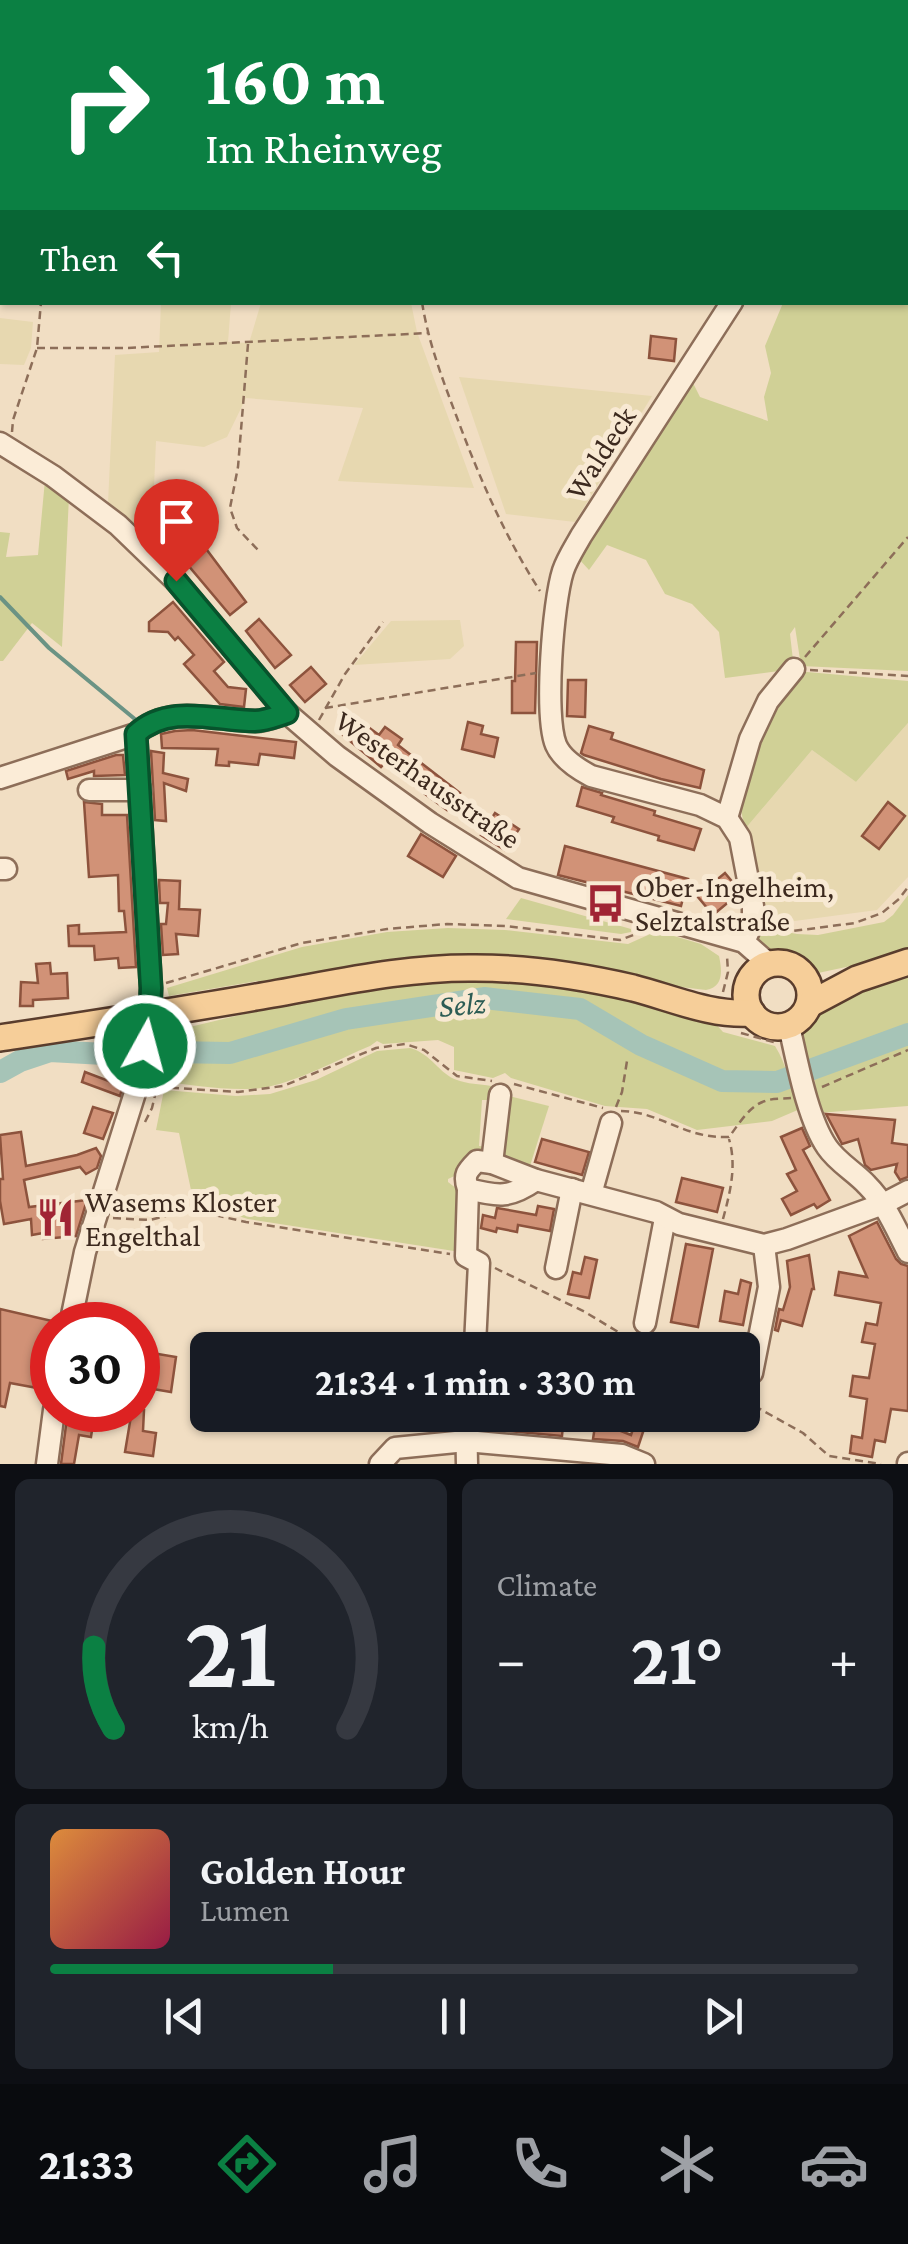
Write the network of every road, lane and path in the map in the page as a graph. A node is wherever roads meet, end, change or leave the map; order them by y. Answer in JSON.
{"nodes":[{"id":1,"x":41,"y":305,"type":"edge"},
{"id":2,"x":423,"y":305,"type":"edge"},
{"id":3,"x":730,"y":305,"type":"edge"},
{"id":4,"x":429,"y":333,"type":"junction"},
{"id":5,"x":248,"y":342,"type":"junction"},
{"id":6,"x":37,"y":348,"type":"junction"},
{"id":7,"x":6,"y":446,"type":"edge"},
{"id":8,"x":908,"y":537,"type":"edge"},
{"id":9,"x":258,"y":550,"type":"dead end"},
{"id":10,"x":555,"y":604,"type":"junction"},
{"id":11,"x":383,"y":622,"type":"dead end"},
{"id":12,"x":794,"y":669,"type":"junction"},
{"id":13,"x":552,"y":671,"type":"junction"},
{"id":14,"x":908,"y":676,"type":"edge"},
{"id":15,"x":326,"y":708,"type":"junction"},
{"id":16,"x":287,"y":713,"type":"junction"},
{"id":17,"x":136,"y":734,"type":"junction"},
{"id":18,"x":311,"y":734,"type":"junction"},
{"id":19,"x":0,"y":778,"type":"edge"},
{"id":20,"x":89,"y":790,"type":"dead end"},
{"id":21,"x":141,"y":790,"type":"junction"},
{"id":22,"x":727,"y":818,"type":"junction"},
{"id":23,"x":908,"y":886,"type":"edge"},
{"id":24,"x":753,"y":922,"type":"junction"},
{"id":25,"x":654,"y":926,"type":"dead end"},
{"id":26,"x":734,"y":946,"type":"junction"},
{"id":27,"x":908,"y":962,"type":"edge"},
{"id":28,"x":151,"y":988,"type":"junction"},
{"id":29,"x":809,"y":992,"type":"junction"},
{"id":30,"x":748,"y":994,"type":"junction"},
{"id":31,"x":148,"y":1027,"type":"junction"},
{"id":32,"x":0,"y":1038,"type":"edge"},
{"id":33,"x":788,"y":1040,"type":"junction"},
{"id":34,"x":908,"y":1050,"type":"edge"},
{"id":35,"x":627,"y":1062,"type":"dead end"},
{"id":36,"x":161,"y":1070,"type":"dead end"},
{"id":37,"x":149,"y":1082,"type":"junction"},
{"id":38,"x":499,"y":1086,"type":"junction"},
{"id":39,"x":805,"y":1089,"type":"junction"},
{"id":40,"x":612,"y":1116,"type":"junction"},
{"id":41,"x":144,"y":1122,"type":"dead end"},
{"id":42,"x":729,"y":1138,"type":"junction"},
{"id":43,"x":492,"y":1163,"type":"junction"},
{"id":44,"x":536,"y":1180,"type":"junction"},
{"id":45,"x":468,"y":1189,"type":"junction"},
{"id":46,"x":908,"y":1191,"type":"edge"},
{"id":47,"x":582,"y":1192,"type":"junction"},
{"id":48,"x":884,"y":1204,"type":"junction"},
{"id":49,"x":97,"y":1214,"type":"junction"},
{"id":50,"x":665,"y":1218,"type":"junction"},
{"id":51,"x":719,"y":1235,"type":"junction"},
{"id":52,"x":764,"y":1245,"type":"junction"},
{"id":53,"x":908,"y":1252,"type":"edge"},
{"id":54,"x":473,"y":1260,"type":"junction"},
{"id":55,"x":556,"y":1268,"type":"dead end"},
{"id":56,"x":75,"y":1302,"type":"edge"},
{"id":57,"x":645,"y":1323,"type":"dead end"},
{"id":58,"x":475,"y":1332,"type":"edge"},
{"id":59,"x":618,"y":1332,"type":"edge"},
{"id":60,"x":760,"y":1332,"type":"edge"},
{"id":61,"x":760,"y":1409,"type":"edge"},
{"id":62,"x":51,"y":1432,"type":"edge"},
{"id":63,"x":466,"y":1432,"type":"edge"},
{"id":64,"x":466,"y":1441,"type":"junction"},
{"id":65,"x":47,"y":1464,"type":"edge"},
{"id":66,"x":380,"y":1464,"type":"edge"},
{"id":67,"x":467,"y":1464,"type":"edge"},
{"id":68,"x":644,"y":1464,"type":"edge"},
{"id":69,"x":881,"y":1464,"type":"edge"}],
"edges":[{"from":1,"to":6,"type":"path"},
{"from":2,"to":4,"type":"path"},
{"from":3,"to":10,"type":"street","name":"Waldeck"},
{"from":4,"to":5,"type":"path"},
{"from":4,"to":10,"type":"path"},
{"from":5,"to":6,"type":"path"},
{"from":5,"to":9,"type":"path"},
{"from":6,"to":7,"type":"path"},
{"from":7,"to":16,"type":"street","name":"Westerhausstraße"},
{"from":8,"to":12,"type":"path"},
{"from":10,"to":13,"type":"street","name":"Waldeck"},
{"from":11,"to":15,"type":"path"},
{"from":12,"to":14,"type":"path"},
{"from":12,"to":22,"type":"street"},
{"from":13,"to":15,"type":"path"},
{"from":13,"to":22,"type":"street","name":"Waldeck"},
{"from":15,"to":18,"type":"path"},
{"from":16,"to":17,"type":"street"},
{"from":16,"to":18,"type":"street","name":"Westerhausstraße"},
{"from":17,"to":19,"type":"street"},
{"from":17,"to":21,"type":"street"},
{"from":18,"to":26,"type":"street","name":"Westerhausstraße"},
{"from":20,"to":21,"type":"street"},
{"from":21,"to":28,"type":"street"},
{"from":22,"to":24,"type":"street"},
{"from":23,"to":24,"type":"path"},
{"from":24,"to":26,"type":"street"},
{"from":25,"to":28,"type":"path"},
{"from":26,"to":30,"type":"street"},
{"from":26,"to":30,"type":"path"},
{"from":27,"to":29,"type":"main road"},
{"from":28,"to":31,"type":"street"},
{"from":29,"to":30,"type":"main road"},
{"from":29,"to":33,"type":"main road"},
{"from":30,"to":31,"type":"main road"},
{"from":30,"to":33,"type":"path"},
{"from":30,"to":33,"type":"main road"},
{"from":31,"to":32,"type":"main road"},
{"from":31,"to":37,"type":"street"},
{"from":33,"to":39,"type":"street"},
{"from":34,"to":39,"type":"path"},
{"from":35,"to":40,"type":"path"},
{"from":36,"to":37,"type":"path"},
{"from":37,"to":38,"type":"path"},
{"from":37,"to":41,"type":"path"},
{"from":37,"to":49,"type":"street"},
{"from":38,"to":40,"type":"path"},
{"from":38,"to":43,"type":"street"},
{"from":39,"to":42,"type":"path"},
{"from":39,"to":48,"type":"street"},
{"from":40,"to":42,"type":"path"},
{"from":40,"to":47,"type":"street"},
{"from":42,"to":51,"type":"path"},
{"from":43,"to":44,"type":"street"},
{"from":43,"to":45,"type":"street"},
{"from":44,"to":45,"type":"street"},
{"from":44,"to":47,"type":"street"},
{"from":45,"to":54,"type":"street"},
{"from":46,"to":48,"type":"street"},
{"from":47,"to":50,"type":"street"},
{"from":47,"to":55,"type":"street"},
{"from":48,"to":52,"type":"street"},
{"from":48,"to":53,"type":"street"},
{"from":49,"to":54,"type":"path"},
{"from":49,"to":56,"type":"street"},
{"from":50,"to":51,"type":"street"},
{"from":50,"to":57,"type":"street"},
{"from":51,"to":52,"type":"street"},
{"from":52,"to":60,"type":"street"},
{"from":54,"to":58,"type":"street"},
{"from":54,"to":59,"type":"path"},
{"from":61,"to":69,"type":"path"},
{"from":62,"to":65,"type":"street"},
{"from":63,"to":64,"type":"street"},
{"from":64,"to":66,"type":"street"},
{"from":64,"to":67,"type":"street"},
{"from":64,"to":68,"type":"street"}]}
